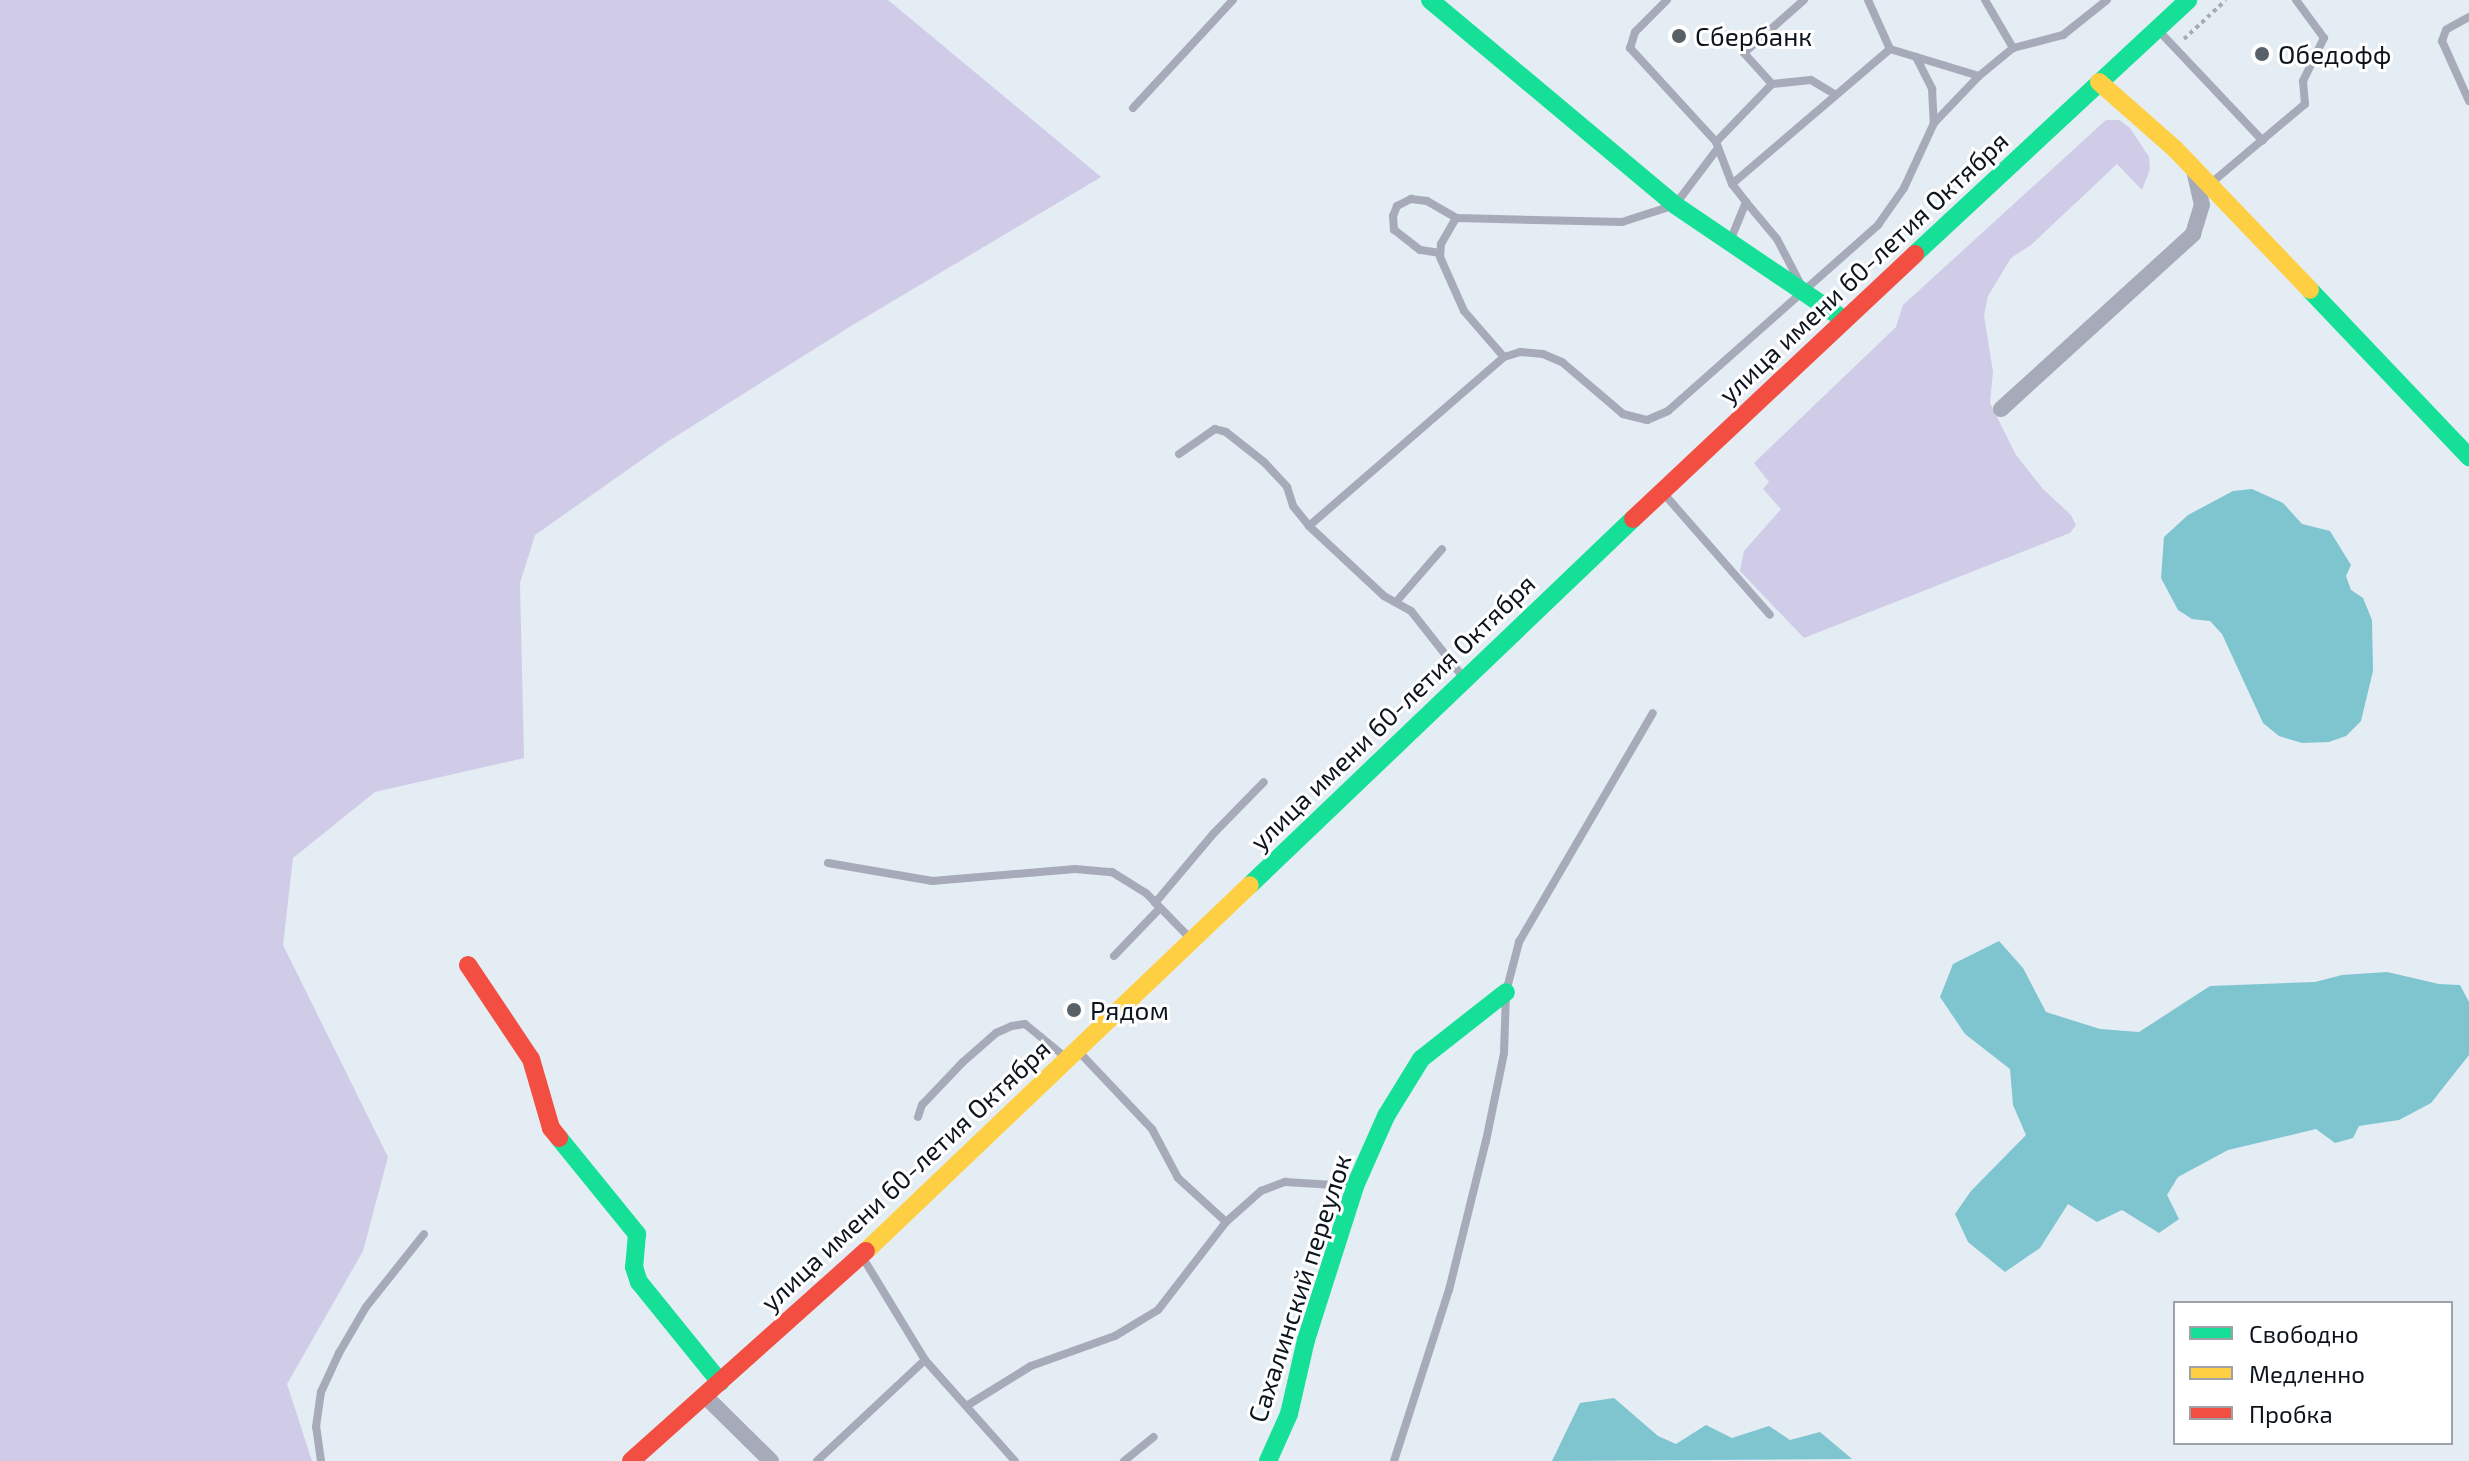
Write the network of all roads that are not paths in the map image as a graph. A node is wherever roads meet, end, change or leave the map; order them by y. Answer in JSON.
{"nodes":[{"id":1,"x":1233,"y":0,"type":"edge"},
{"id":2,"x":1430,"y":0,"type":"edge"},
{"id":3,"x":1667,"y":0,"type":"edge"},
{"id":4,"x":1804,"y":0,"type":"edge"},
{"id":5,"x":1868,"y":0,"type":"edge"},
{"id":6,"x":1985,"y":0,"type":"edge"},
{"id":7,"x":2107,"y":0,"type":"edge"},
{"id":8,"x":2188,"y":0,"type":"edge"},
{"id":9,"x":2296,"y":0,"type":"edge"},
{"id":10,"x":2469,"y":17,"type":"edge"},
{"id":11,"x":2157,"y":29,"type":"junction"},
{"id":12,"x":2013,"y":48,"type":"junction"},
{"id":13,"x":1890,"y":49,"type":"junction"},
{"id":14,"x":1916,"y":57,"type":"junction"},
{"id":15,"x":1979,"y":76,"type":"junction"},
{"id":16,"x":2099,"y":82,"type":"junction"},
{"id":17,"x":1772,"y":84,"type":"junction"},
{"id":18,"x":1836,"y":95,"type":"junction"},
{"id":19,"x":2469,"y":101,"type":"edge"},
{"id":20,"x":1133,"y":108,"type":"dead end"},
{"id":21,"x":1934,"y":123,"type":"junction"},
{"id":22,"x":2263,"y":141,"type":"junction"},
{"id":23,"x":1717,"y":145,"type":"junction"},
{"id":24,"x":2194,"y":169,"type":"junction"},
{"id":25,"x":1732,"y":184,"type":"junction"},
{"id":26,"x":2209,"y":185,"type":"junction"},
{"id":27,"x":1746,"y":202,"type":"junction"},
{"id":28,"x":1675,"y":205,"type":"junction"},
{"id":29,"x":1456,"y":218,"type":"junction"},
{"id":30,"x":1730,"y":241,"type":"junction"},
{"id":31,"x":1440,"y":253,"type":"junction"},
{"id":32,"x":1803,"y":291,"type":"junction"},
{"id":33,"x":1845,"y":320,"type":"junction"},
{"id":34,"x":1504,"y":357,"type":"junction"},
{"id":35,"x":2001,"y":409,"type":"dead end"},
{"id":36,"x":1179,"y":454,"type":"dead end"},
{"id":37,"x":2469,"y":457,"type":"edge"},
{"id":38,"x":1662,"y":491,"type":"junction"},
{"id":39,"x":1309,"y":526,"type":"junction"},
{"id":40,"x":1442,"y":549,"type":"dead end"},
{"id":41,"x":1396,"y":602,"type":"junction"},
{"id":42,"x":1770,"y":615,"type":"dead end"},
{"id":43,"x":1465,"y":679,"type":"junction"},
{"id":44,"x":1653,"y":713,"type":"dead end"},
{"id":45,"x":1264,"y":782,"type":"dead end"},
{"id":46,"x":828,"y":863,"type":"dead end"},
{"id":47,"x":1158,"y":905,"type":"junction"},
{"id":48,"x":1191,"y":940,"type":"junction"},
{"id":49,"x":1114,"y":956,"type":"dead end"},
{"id":50,"x":468,"y":965,"type":"dead end"},
{"id":51,"x":1506,"y":992,"type":"junction"},
{"id":52,"x":1072,"y":1055,"type":"junction"},
{"id":53,"x":918,"y":1117,"type":"dead end"},
{"id":54,"x":1355,"y":1186,"type":"junction"},
{"id":55,"x":1226,"y":1222,"type":"junction"},
{"id":56,"x":424,"y":1234,"type":"dead end"},
{"id":57,"x":862,"y":1255,"type":"junction"},
{"id":58,"x":925,"y":1360,"type":"junction"},
{"id":59,"x":720,"y":1382,"type":"junction"},
{"id":60,"x":704,"y":1395,"type":"junction"},
{"id":61,"x":968,"y":1405,"type":"junction"},
{"id":62,"x":1154,"y":1437,"type":"dead end"},
{"id":63,"x":321,"y":1461,"type":"edge"},
{"id":64,"x":631,"y":1461,"type":"edge"},
{"id":65,"x":771,"y":1461,"type":"edge"},
{"id":66,"x":817,"y":1461,"type":"edge"},
{"id":67,"x":1015,"y":1461,"type":"edge"},
{"id":68,"x":1124,"y":1461,"type":"edge"},
{"id":69,"x":1268,"y":1461,"type":"edge"},
{"id":70,"x":1394,"y":1461,"type":"edge"}],
"edges":[{"from":1,"to":20,"type":"lane"},
{"from":2,"to":28,"type":"main road"},
{"from":3,"to":23,"type":"lane"},
{"from":4,"to":17,"type":"lane"},
{"from":5,"to":13,"type":"lane"},
{"from":6,"to":12,"type":"lane"},
{"from":7,"to":12,"type":"lane"},
{"from":8,"to":11,"type":"main road","name":"улица имени 60-летия Октября"},
{"from":9,"to":22,"type":"lane"},
{"from":10,"to":19,"type":"lane"},
{"from":11,"to":16,"type":"main road","name":"улица имени 60-летия Октября"},
{"from":11,"to":22,"type":"lane"},
{"from":12,"to":15,"type":"lane"},
{"from":13,"to":14,"type":"lane"},
{"from":13,"to":18,"type":"lane"},
{"from":14,"to":15,"type":"lane"},
{"from":14,"to":21,"type":"lane"},
{"from":15,"to":21,"type":"lane"},
{"from":16,"to":24,"type":"main road"},
{"from":16,"to":33,"type":"main road","name":"улица имени 60-летия Октября"},
{"from":17,"to":18,"type":"lane"},
{"from":17,"to":23,"type":"lane"},
{"from":18,"to":25,"type":"lane"},
{"from":21,"to":32,"type":"lane"},
{"from":22,"to":26,"type":"lane"},
{"from":23,"to":25,"type":"lane"},
{"from":23,"to":28,"type":"lane"},
{"from":24,"to":26,"type":"main road"},
{"from":24,"to":35,"type":"street"},
{"from":25,"to":27,"type":"lane"},
{"from":26,"to":37,"type":"main road"},
{"from":27,"to":30,"type":"lane"},
{"from":27,"to":32,"type":"lane"},
{"from":28,"to":29,"type":"lane"},
{"from":28,"to":30,"type":"main road"},
{"from":29,"to":31,"type":"lane"},
{"from":29,"to":31,"type":"lane"},
{"from":30,"to":32,"type":"main road"},
{"from":31,"to":34,"type":"lane"},
{"from":32,"to":33,"type":"main road"},
{"from":32,"to":34,"type":"lane"},
{"from":33,"to":38,"type":"main road","name":"улица имени 60-летия Октября"},
{"from":34,"to":39,"type":"lane"},
{"from":36,"to":39,"type":"lane"},
{"from":38,"to":42,"type":"lane"},
{"from":38,"to":43,"type":"main road","name":"улица имени 60-летия Октября"},
{"from":39,"to":41,"type":"lane"},
{"from":40,"to":41,"type":"lane"},
{"from":41,"to":43,"type":"lane"},
{"from":43,"to":48,"type":"main road","name":"улица имени 60-летия Октября"},
{"from":44,"to":51,"type":"lane"},
{"from":45,"to":47,"type":"lane"},
{"from":46,"to":47,"type":"lane"},
{"from":47,"to":48,"type":"lane"},
{"from":47,"to":49,"type":"lane"},
{"from":48,"to":52,"type":"main road","name":"улица имени 60-летия Октября"},
{"from":50,"to":59,"type":"main road"},
{"from":51,"to":54,"type":"main road","name":"Сахалинский переулок"},
{"from":51,"to":70,"type":"lane"},
{"from":52,"to":53,"type":"lane"},
{"from":52,"to":55,"type":"lane"},
{"from":52,"to":57,"type":"main road","name":"улица имени 60-летия Октября"},
{"from":54,"to":55,"type":"lane"},
{"from":54,"to":69,"type":"main road","name":"Сахалинский переулок"},
{"from":55,"to":61,"type":"lane"},
{"from":56,"to":63,"type":"lane"},
{"from":57,"to":58,"type":"lane"},
{"from":57,"to":59,"type":"main road","name":"улица имени 60-летия Октября"},
{"from":58,"to":61,"type":"lane"},
{"from":58,"to":66,"type":"lane"},
{"from":59,"to":60,"type":"main road","name":"улица имени 60-летия Октября"},
{"from":60,"to":64,"type":"main road","name":"улица имени 60-летия Октября"},
{"from":60,"to":65,"type":"street"},
{"from":61,"to":67,"type":"lane"},
{"from":62,"to":68,"type":"lane"}]}
